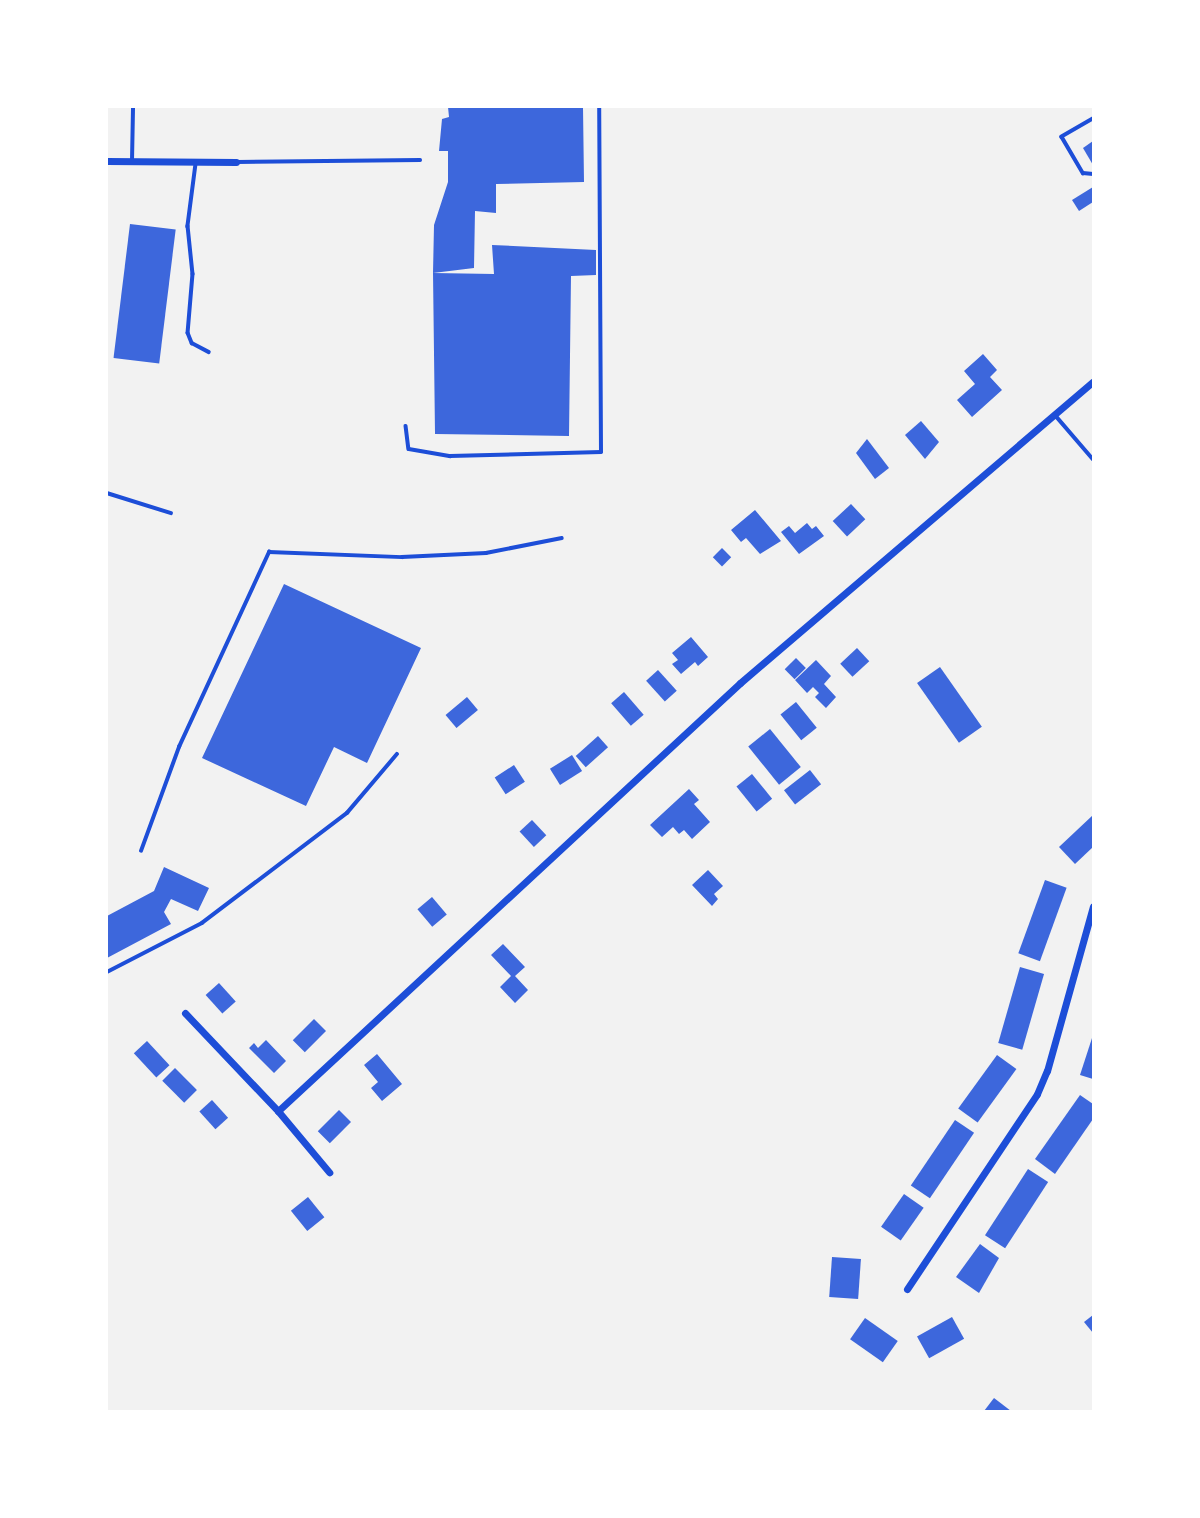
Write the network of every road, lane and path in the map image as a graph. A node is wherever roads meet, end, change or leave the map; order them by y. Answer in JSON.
{"nodes":[{"id":1,"x":133,"y":107,"type":"edge"},
{"id":2,"x":598,"y":107,"type":"edge"},
{"id":3,"x":1093,"y":119,"type":"edge"},
{"id":4,"x":420,"y":160,"type":"dead end"},
{"id":5,"x":107,"y":161,"type":"edge"},
{"id":6,"x":132,"y":161,"type":"junction"},
{"id":7,"x":196,"y":162,"type":"junction"},
{"id":8,"x":236,"y":162,"type":"joint"},
{"id":9,"x":1093,"y":174,"type":"edge"},
{"id":10,"x":209,"y":352,"type":"dead end"},
{"id":11,"x":1093,"y":382,"type":"edge"},
{"id":12,"x":1055,"y":415,"type":"junction"},
{"id":13,"x":406,"y":426,"type":"dead end"},
{"id":14,"x":1093,"y":459,"type":"edge"},
{"id":15,"x":107,"y":494,"type":"edge"},
{"id":16,"x":171,"y":513,"type":"dead end"},
{"id":17,"x":562,"y":538,"type":"dead end"},
{"id":18,"x":397,"y":754,"type":"dead end"},
{"id":19,"x":141,"y":850,"type":"dead end"},
{"id":20,"x":1093,"y":906,"type":"edge"},
{"id":21,"x":107,"y":972,"type":"edge"},
{"id":22,"x":185,"y":1013,"type":"dead end"},
{"id":23,"x":278,"y":1111,"type":"junction"},
{"id":24,"x":329,"y":1172,"type":"dead end"},
{"id":25,"x":907,"y":1289,"type":"dead end"}],
"edges":[{"from":1,"to":6,"type":"lane"},
{"from":2,"to":13,"type":"lane"},
{"from":3,"to":9,"type":"lane"},
{"from":4,"to":8,"type":"lane"},
{"from":5,"to":6,"type":"street"},
{"from":6,"to":7,"type":"street"},
{"from":7,"to":8,"type":"street"},
{"from":7,"to":10,"type":"lane"},
{"from":11,"to":12,"type":"street"},
{"from":12,"to":14,"type":"lane"},
{"from":12,"to":23,"type":"street"},
{"from":15,"to":16,"type":"lane"},
{"from":17,"to":19,"type":"lane"},
{"from":18,"to":21,"type":"lane"},
{"from":20,"to":25,"type":"street"},
{"from":22,"to":23,"type":"street"},
{"from":23,"to":24,"type":"street"}]}
